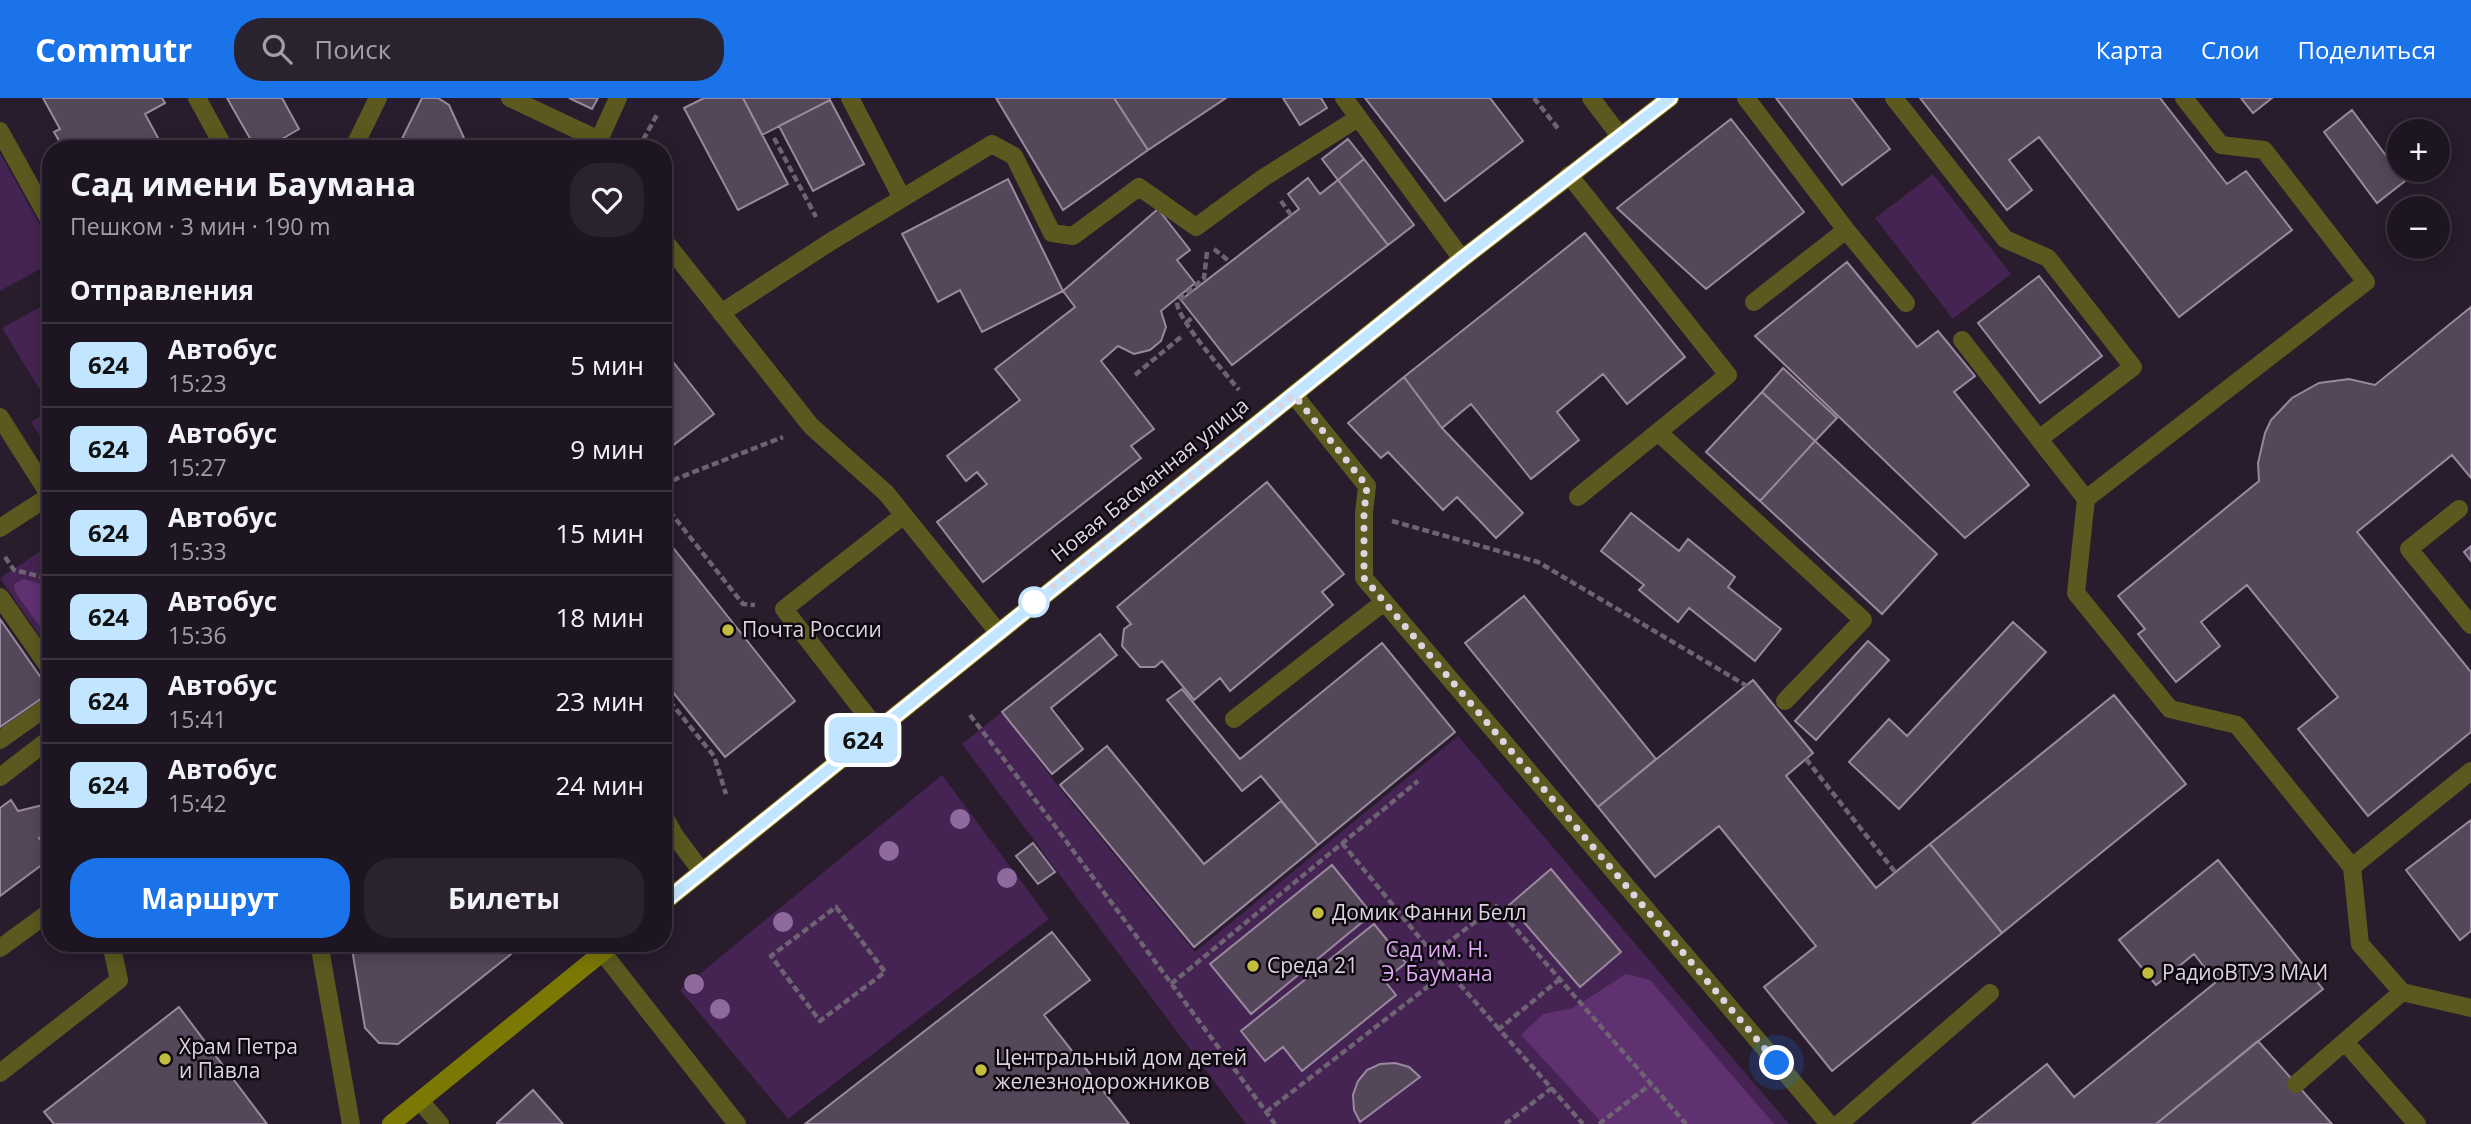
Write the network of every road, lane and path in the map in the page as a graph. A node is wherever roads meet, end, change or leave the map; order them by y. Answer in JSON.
{"nodes":[{"id":1,"x":197,"y":98,"type":"edge"},
{"id":2,"x":378,"y":98,"type":"edge"},
{"id":3,"x":510,"y":98,"type":"edge"},
{"id":4,"x":618,"y":98,"type":"edge"},
{"id":5,"x":850,"y":98,"type":"edge"},
{"id":6,"x":1344,"y":98,"type":"edge"},
{"id":7,"x":1534,"y":98,"type":"edge"},
{"id":8,"x":1591,"y":98,"type":"edge"},
{"id":9,"x":1670,"y":98,"type":"edge"},
{"id":10,"x":1746,"y":98,"type":"edge"},
{"id":11,"x":1894,"y":98,"type":"edge"},
{"id":12,"x":2185,"y":98,"type":"edge"},
{"id":13,"x":659,"y":113,"type":"dead end"},
{"id":14,"x":1358,"y":118,"type":"junction"},
{"id":15,"x":0,"y":131,"type":"edge"},
{"id":16,"x":1560,"y":131,"type":"dead end"},
{"id":17,"x":1620,"y":136,"type":"junction"},
{"id":18,"x":774,"y":138,"type":"dead end"},
{"id":19,"x":220,"y":140,"type":"edge"},
{"id":20,"x":357,"y":140,"type":"edge"},
{"id":21,"x":643,"y":140,"type":"edge"},
{"id":22,"x":1569,"y":175,"type":"junction"},
{"id":23,"x":902,"y":198,"type":"junction"},
{"id":24,"x":42,"y":207,"type":"edge"},
{"id":25,"x":1846,"y":230,"type":"junction"},
{"id":26,"x":830,"y":242,"type":"junction"},
{"id":27,"x":672,"y":250,"type":"edge"},
{"id":28,"x":1462,"y":259,"type":"junction"},
{"id":29,"x":1230,"y":262,"type":"dead end"},
{"id":30,"x":1754,"y":303,"type":"dead end"},
{"id":31,"x":1906,"y":303,"type":"dead end"},
{"id":32,"x":721,"y":313,"type":"junction"},
{"id":33,"x":1194,"y":316,"type":"dead end"},
{"id":34,"x":1186,"y":323,"type":"junction"},
{"id":35,"x":1182,"y":336,"type":"dead end"},
{"id":36,"x":1962,"y":340,"type":"dead end"},
{"id":37,"x":1135,"y":375,"type":"dead end"},
{"id":38,"x":1239,"y":390,"type":"dead end"},
{"id":39,"x":1294,"y":395,"type":"junction"},
{"id":40,"x":0,"y":417,"type":"edge"},
{"id":41,"x":811,"y":426,"type":"junction"},
{"id":42,"x":1658,"y":432,"type":"junction"},
{"id":43,"x":2039,"y":439,"type":"junction"},
{"id":44,"x":672,"y":480,"type":"edge"},
{"id":45,"x":42,"y":483,"type":"edge"},
{"id":46,"x":1578,"y":498,"type":"dead end"},
{"id":47,"x":2086,"y":499,"type":"junction"},
{"id":48,"x":42,"y":501,"type":"edge"},
{"id":49,"x":2459,"y":509,"type":"dead end"},
{"id":50,"x":1364,"y":513,"type":"junction"},
{"id":51,"x":672,"y":514,"type":"edge"},
{"id":52,"x":904,"y":515,"type":"junction"},
{"id":53,"x":0,"y":528,"type":"edge"},
{"id":54,"x":5,"y":557,"type":"dead end"},
{"id":55,"x":42,"y":577,"type":"edge"},
{"id":56,"x":0,"y":597,"type":"edge"},
{"id":57,"x":1384,"y":602,"type":"junction"},
{"id":58,"x":784,"y":609,"type":"junction"},
{"id":59,"x":2471,"y":625,"type":"edge"},
{"id":60,"x":998,"y":632,"type":"junction"},
{"id":61,"x":42,"y":657,"type":"edge"},
{"id":62,"x":1747,"y":686,"type":"dead end"},
{"id":63,"x":1784,"y":701,"type":"dead end"},
{"id":64,"x":672,"y":704,"type":"edge"},
{"id":65,"x":42,"y":710,"type":"edge"},
{"id":66,"x":970,"y":715,"type":"dead end"},
{"id":67,"x":1234,"y":719,"type":"dead end"},
{"id":68,"x":877,"y":729,"type":"junction"},
{"id":69,"x":0,"y":740,"type":"edge"},
{"id":70,"x":42,"y":745,"type":"edge"},
{"id":71,"x":1806,"y":760,"type":"dead end"},
{"id":72,"x":2471,"y":771,"type":"edge"},
{"id":73,"x":0,"y":777,"type":"edge"},
{"id":74,"x":1418,"y":781,"type":"dead end"},
{"id":75,"x":726,"y":794,"type":"dead end"},
{"id":76,"x":672,"y":830,"type":"edge"},
{"id":77,"x":1342,"y":843,"type":"junction"},
{"id":78,"x":2352,"y":867,"type":"junction"},
{"id":79,"x":702,"y":872,"type":"junction"},
{"id":80,"x":1895,"y":872,"type":"dead end"},
{"id":81,"x":672,"y":897,"type":"edge"},
{"id":82,"x":42,"y":918,"type":"edge"},
{"id":83,"x":0,"y":948,"type":"edge"},
{"id":84,"x":113,"y":952,"type":"edge"},
{"id":85,"x":321,"y":952,"type":"edge"},
{"id":86,"x":603,"y":952,"type":"edge"},
{"id":87,"x":611,"y":952,"type":"edge"},
{"id":88,"x":1433,"y":954,"type":"junction"},
{"id":89,"x":1448,"y":971,"type":"junction"},
{"id":90,"x":885,"y":972,"type":"joint"},
{"id":91,"x":1560,"y":979,"type":"junction"},
{"id":92,"x":1171,"y":984,"type":"junction"},
{"id":93,"x":2402,"y":992,"type":"junction"},
{"id":94,"x":1990,"y":993,"type":"dead end"},
{"id":95,"x":2471,"y":1008,"type":"edge"},
{"id":96,"x":1499,"y":1029,"type":"junction"},
{"id":97,"x":2345,"y":1042,"type":"junction"},
{"id":98,"x":0,"y":1073,"type":"edge"},
{"id":99,"x":1651,"y":1083,"type":"junction"},
{"id":100,"x":2296,"y":1084,"type":"dead end"},
{"id":101,"x":1552,"y":1088,"type":"junction"},
{"id":102,"x":420,"y":1101,"type":"junction"},
{"id":103,"x":1266,"y":1112,"type":"junction"},
{"id":104,"x":351,"y":1124,"type":"edge"},
{"id":105,"x":391,"y":1124,"type":"edge"},
{"id":106,"x":440,"y":1124,"type":"edge"},
{"id":107,"x":737,"y":1124,"type":"edge"},
{"id":108,"x":1275,"y":1124,"type":"edge"},
{"id":109,"x":1505,"y":1124,"type":"edge"},
{"id":110,"x":1583,"y":1124,"type":"edge"},
{"id":111,"x":1599,"y":1124,"type":"edge"},
{"id":112,"x":1686,"y":1124,"type":"edge"},
{"id":113,"x":1829,"y":1124,"type":"edge"},
{"id":114,"x":1839,"y":1124,"type":"edge"},
{"id":115,"x":2417,"y":1124,"type":"edge"}],
"edges":[{"from":1,"to":19,"type":"street"},
{"from":2,"to":20,"type":"street"},
{"from":3,"to":4,"type":"street"},
{"from":5,"to":23,"type":"street"},
{"from":6,"to":14,"type":"street"},
{"from":7,"to":16,"type":"path"},
{"from":8,"to":17,"type":"street"},
{"from":9,"to":17,"type":"main road","name":"Новая Басманная улица"},
{"from":10,"to":25,"type":"street"},
{"from":11,"to":43,"type":"street"},
{"from":12,"to":47,"type":"street"},
{"from":13,"to":21,"type":"path"},
{"from":14,"to":23,"type":"street"},
{"from":14,"to":28,"type":"street"},
{"from":15,"to":24,"type":"street"},
{"from":17,"to":22,"type":"main road","name":"Новая Басманная улица"},
{"from":18,"to":26,"type":"path"},
{"from":22,"to":28,"type":"main road","name":"Новая Басманная улица"},
{"from":22,"to":42,"type":"street"},
{"from":23,"to":26,"type":"street"},
{"from":25,"to":30,"type":"street"},
{"from":25,"to":31,"type":"street"},
{"from":26,"to":32,"type":"street"},
{"from":27,"to":32,"type":"street"},
{"from":28,"to":39,"type":"main road","name":"Новая Басманная улица"},
{"from":29,"to":34,"type":"path"},
{"from":32,"to":41,"type":"street"},
{"from":33,"to":34,"type":"path"},
{"from":34,"to":38,"type":"path"},
{"from":35,"to":37,"type":"path"},
{"from":36,"to":43,"type":"street"},
{"from":39,"to":50,"type":"street"},
{"from":39,"to":60,"type":"main road","name":"Новая Басманная улица"},
{"from":40,"to":45,"type":"street"},
{"from":41,"to":44,"type":"path"},
{"from":41,"to":52,"type":"street"},
{"from":42,"to":46,"type":"street"},
{"from":42,"to":63,"type":"street"},
{"from":43,"to":47,"type":"street"},
{"from":47,"to":78,"type":"street"},
{"from":48,"to":53,"type":"street"},
{"from":49,"to":59,"type":"street"},
{"from":50,"to":57,"type":"street"},
{"from":50,"to":62,"type":"path"},
{"from":51,"to":58,"type":"path"},
{"from":52,"to":58,"type":"street"},
{"from":52,"to":60,"type":"street"},
{"from":54,"to":55,"type":"path"},
{"from":56,"to":61,"type":"street"},
{"from":57,"to":67,"type":"street"},
{"from":57,"to":113,"type":"street"},
{"from":58,"to":68,"type":"street"},
{"from":60,"to":68,"type":"main road","name":"Новая Басманная улица"},
{"from":64,"to":75,"type":"path"},
{"from":65,"to":69,"type":"street"},
{"from":66,"to":92,"type":"path"},
{"from":68,"to":79,"type":"main road","name":"Новая Басманная улица"},
{"from":70,"to":73,"type":"street"},
{"from":71,"to":80,"type":"path"},
{"from":72,"to":78,"type":"street"},
{"from":74,"to":77,"type":"path"},
{"from":76,"to":79,"type":"street"},
{"from":77,"to":88,"type":"path"},
{"from":77,"to":92,"type":"path"},
{"from":78,"to":93,"type":"street"},
{"from":79,"to":81,"type":"main road","name":"Новая Басманная улица"},
{"from":82,"to":83,"type":"street"},
{"from":84,"to":98,"type":"street"},
{"from":85,"to":104,"type":"street"},
{"from":86,"to":102,"type":"main road"},
{"from":87,"to":107,"type":"street"},
{"from":88,"to":89,"type":"path"},
{"from":88,"to":91,"type":"path"},
{"from":89,"to":96,"type":"path"},
{"from":89,"to":103,"type":"path"},
{"from":90,"to":90,"type":"path"},
{"from":91,"to":96,"type":"path"},
{"from":91,"to":99,"type":"path"},
{"from":92,"to":103,"type":"path"},
{"from":93,"to":95,"type":"street"},
{"from":93,"to":97,"type":"street"},
{"from":94,"to":114,"type":"street"},
{"from":96,"to":101,"type":"path"},
{"from":97,"to":100,"type":"street"},
{"from":97,"to":115,"type":"street"},
{"from":99,"to":111,"type":"path"},
{"from":99,"to":112,"type":"path"},
{"from":101,"to":109,"type":"path"},
{"from":101,"to":110,"type":"path"},
{"from":102,"to":105,"type":"main road"},
{"from":102,"to":106,"type":"street"},
{"from":103,"to":108,"type":"path"}]}
